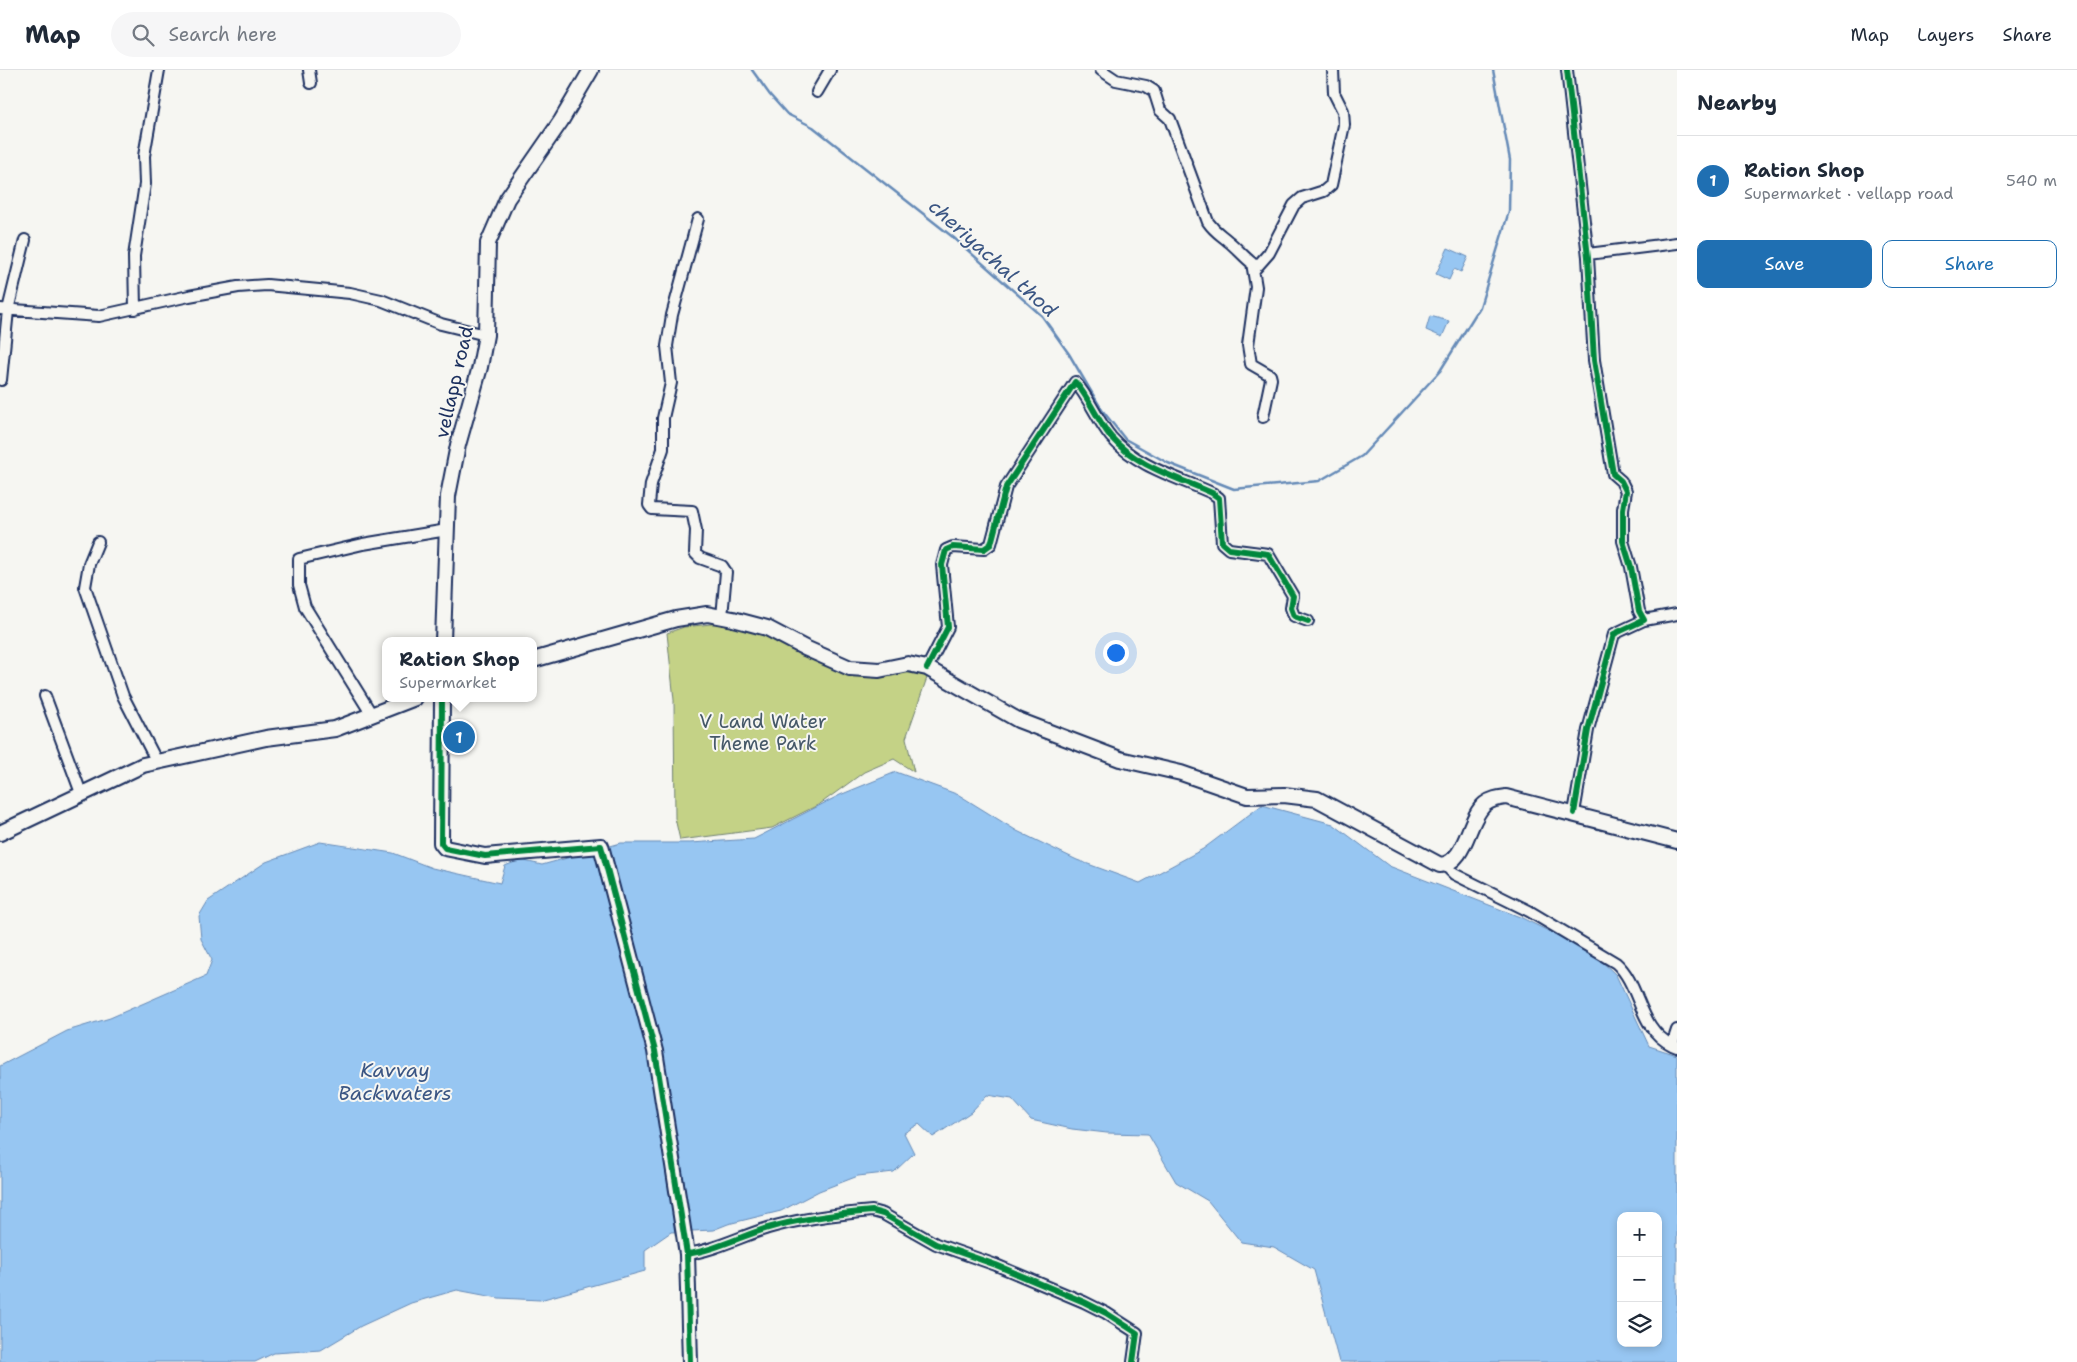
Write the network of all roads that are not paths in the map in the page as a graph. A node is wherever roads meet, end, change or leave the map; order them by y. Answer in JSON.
{"nodes":[{"id":1,"x":159,"y":70,"type":"edge"},
{"id":2,"x":309,"y":70,"type":"edge"},
{"id":3,"x":591,"y":70,"type":"edge"},
{"id":4,"x":830,"y":70,"type":"edge"},
{"id":5,"x":1100,"y":70,"type":"edge"},
{"id":6,"x":1333,"y":70,"type":"edge"},
{"id":7,"x":1567,"y":70,"type":"edge"},
{"id":8,"x":311,"y":83,"type":"dead end"},
{"id":9,"x":817,"y":92,"type":"dead end"},
{"id":10,"x":698,"y":219,"type":"dead end"},
{"id":11,"x":25,"y":240,"type":"dead end"},
{"id":12,"x":1677,"y":243,"type":"edge"},
{"id":13,"x":1588,"y":254,"type":"junction"},
{"id":14,"x":1254,"y":270,"type":"junction"},
{"id":15,"x":135,"y":309,"type":"junction"},
{"id":16,"x":4,"y":310,"type":"edge"},
{"id":17,"x":486,"y":335,"type":"junction"},
{"id":18,"x":2,"y":380,"type":"dead end"},
{"id":19,"x":1264,"y":417,"type":"dead end"},
{"id":20,"x":447,"y":530,"type":"junction"},
{"id":21,"x":98,"y":542,"type":"dead end"},
{"id":22,"x":1677,"y":614,"type":"edge"},
{"id":23,"x":722,"y":617,"type":"junction"},
{"id":24,"x":1644,"y":620,"type":"junction"},
{"id":25,"x":1308,"y":621,"type":"dead end"},
{"id":26,"x":444,"y":637,"type":"edge"},
{"id":27,"x":537,"y":659,"type":"edge"},
{"id":28,"x":927,"y":668,"type":"junction"},
{"id":29,"x":45,"y":696,"type":"dead end"},
{"id":30,"x":405,"y":702,"type":"edge"},
{"id":31,"x":442,"y":702,"type":"edge"},
{"id":32,"x":372,"y":715,"type":"junction"},
{"id":33,"x":157,"y":762,"type":"junction"},
{"id":34,"x":81,"y":793,"type":"junction"},
{"id":35,"x":1574,"y":813,"type":"junction"},
{"id":36,"x":0,"y":833,"type":"edge"},
{"id":37,"x":1677,"y":841,"type":"edge"},
{"id":38,"x":1444,"y":864,"type":"junction"},
{"id":39,"x":1677,"y":1030,"type":"edge"},
{"id":40,"x":1674,"y":1046,"type":"edge"},
{"id":41,"x":687,"y":1254,"type":"junction"},
{"id":42,"x":690,"y":1362,"type":"edge"},
{"id":43,"x":1133,"y":1362,"type":"edge"}],
"edges":[{"from":1,"to":15,"type":"street"},
{"from":2,"to":8,"type":"street"},
{"from":3,"to":17,"type":"main road","name":"vellapp road"},
{"from":4,"to":9,"type":"street"},
{"from":5,"to":14,"type":"street"},
{"from":6,"to":14,"type":"street"},
{"from":7,"to":13,"type":"street"},
{"from":10,"to":23,"type":"street"},
{"from":11,"to":16,"type":"street"},
{"from":12,"to":13,"type":"street"},
{"from":13,"to":24,"type":"street"},
{"from":14,"to":19,"type":"street"},
{"from":15,"to":16,"type":"street"},
{"from":15,"to":17,"type":"street"},
{"from":16,"to":18,"type":"street"},
{"from":17,"to":20,"type":"main road","name":"vellapp road"},
{"from":20,"to":26,"type":"main road","name":"vellapp road"},
{"from":20,"to":32,"type":"street"},
{"from":21,"to":33,"type":"street"},
{"from":22,"to":24,"type":"street"},
{"from":23,"to":27,"type":"main road"},
{"from":23,"to":28,"type":"main road"},
{"from":24,"to":35,"type":"street"},
{"from":25,"to":28,"type":"street"},
{"from":28,"to":38,"type":"main road"},
{"from":29,"to":34,"type":"street"},
{"from":30,"to":32,"type":"main road"},
{"from":31,"to":41,"type":"main road"},
{"from":32,"to":33,"type":"main road"},
{"from":33,"to":34,"type":"main road"},
{"from":34,"to":36,"type":"main road"},
{"from":35,"to":37,"type":"main road"},
{"from":35,"to":38,"type":"main road"},
{"from":38,"to":40,"type":"street"},
{"from":39,"to":40,"type":"street"},
{"from":41,"to":42,"type":"main road"},
{"from":41,"to":43,"type":"street"}]}
